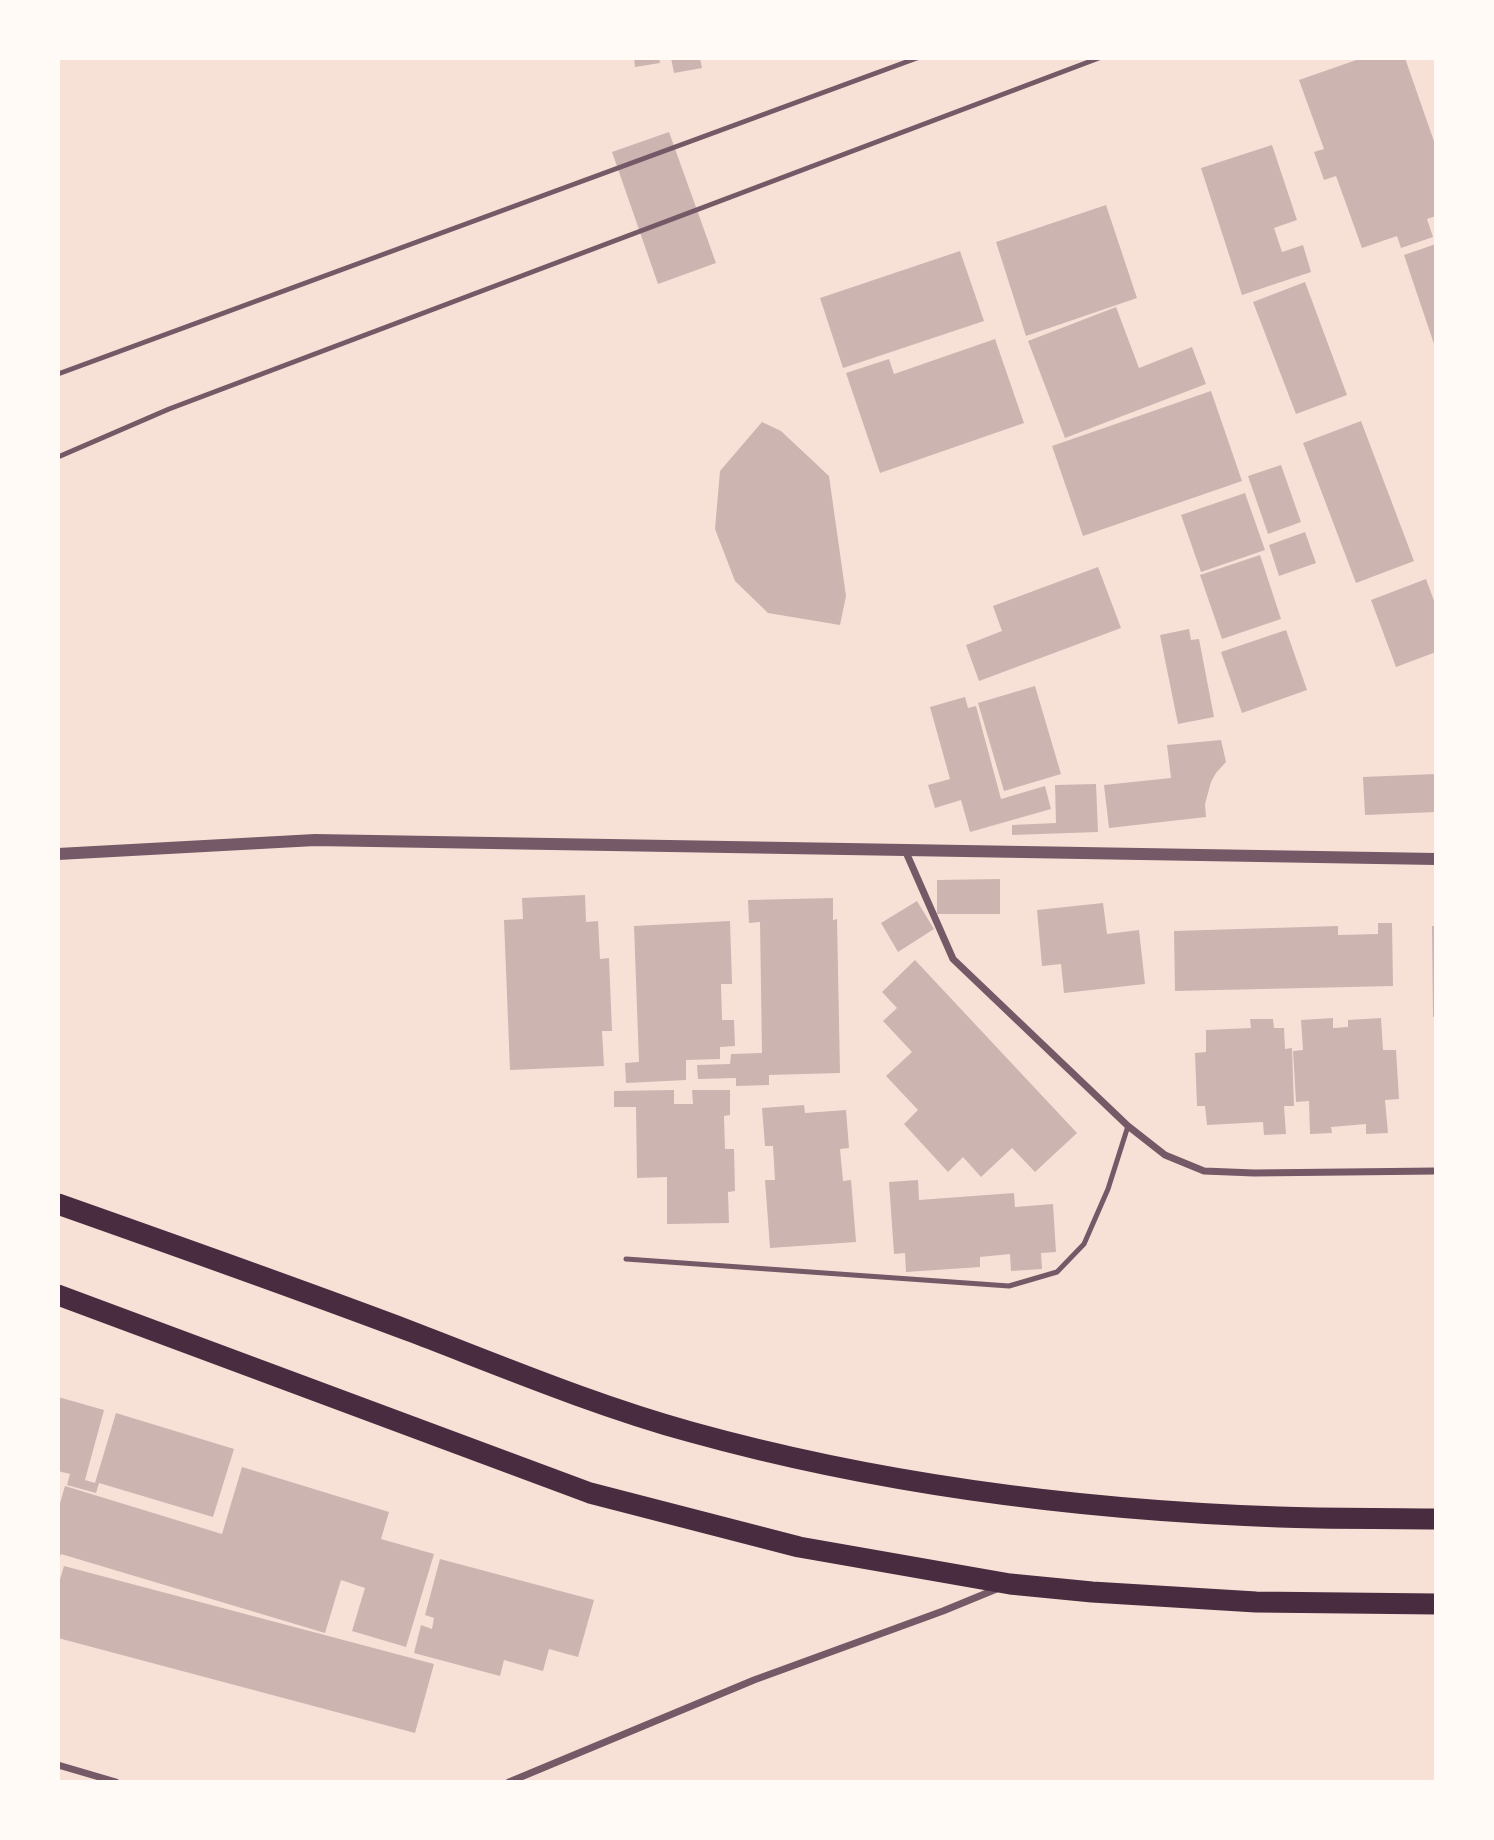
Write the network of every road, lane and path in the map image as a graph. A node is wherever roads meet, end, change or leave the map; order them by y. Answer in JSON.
{"nodes":[{"id":1,"x":917,"y":58,"type":"edge"},
{"id":2,"x":1100,"y":58,"type":"edge"},
{"id":3,"x":58,"y":374,"type":"edge"},
{"id":4,"x":58,"y":457,"type":"edge"},
{"id":5,"x":905,"y":850,"type":"junction"},
{"id":6,"x":58,"y":854,"type":"edge"},
{"id":7,"x":1436,"y":859,"type":"edge"},
{"id":8,"x":1128,"y":1126,"type":"junction"},
{"id":9,"x":1436,"y":1171,"type":"edge"},
{"id":10,"x":58,"y":1204,"type":"edge"},
{"id":11,"x":625,"y":1259,"type":"dead end"},
{"id":12,"x":58,"y":1295,"type":"edge"},
{"id":13,"x":1436,"y":1519,"type":"edge"},
{"id":14,"x":1010,"y":1584,"type":"junction"},
{"id":15,"x":1436,"y":1604,"type":"edge"},
{"id":16,"x":58,"y":1765,"type":"edge"},
{"id":17,"x":116,"y":1782,"type":"edge"},
{"id":18,"x":509,"y":1782,"type":"edge"}],
"edges":[{"from":1,"to":3,"type":"lane"},
{"from":2,"to":4,"type":"lane"},
{"from":5,"to":6,"type":"street"},
{"from":5,"to":7,"type":"street"},
{"from":5,"to":8,"type":"street"},
{"from":8,"to":9,"type":"street"},
{"from":8,"to":11,"type":"lane"},
{"from":10,"to":13,"type":"highway"},
{"from":12,"to":14,"type":"highway"},
{"from":14,"to":15,"type":"highway"},
{"from":14,"to":18,"type":"street"},
{"from":16,"to":17,"type":"street"}]}
